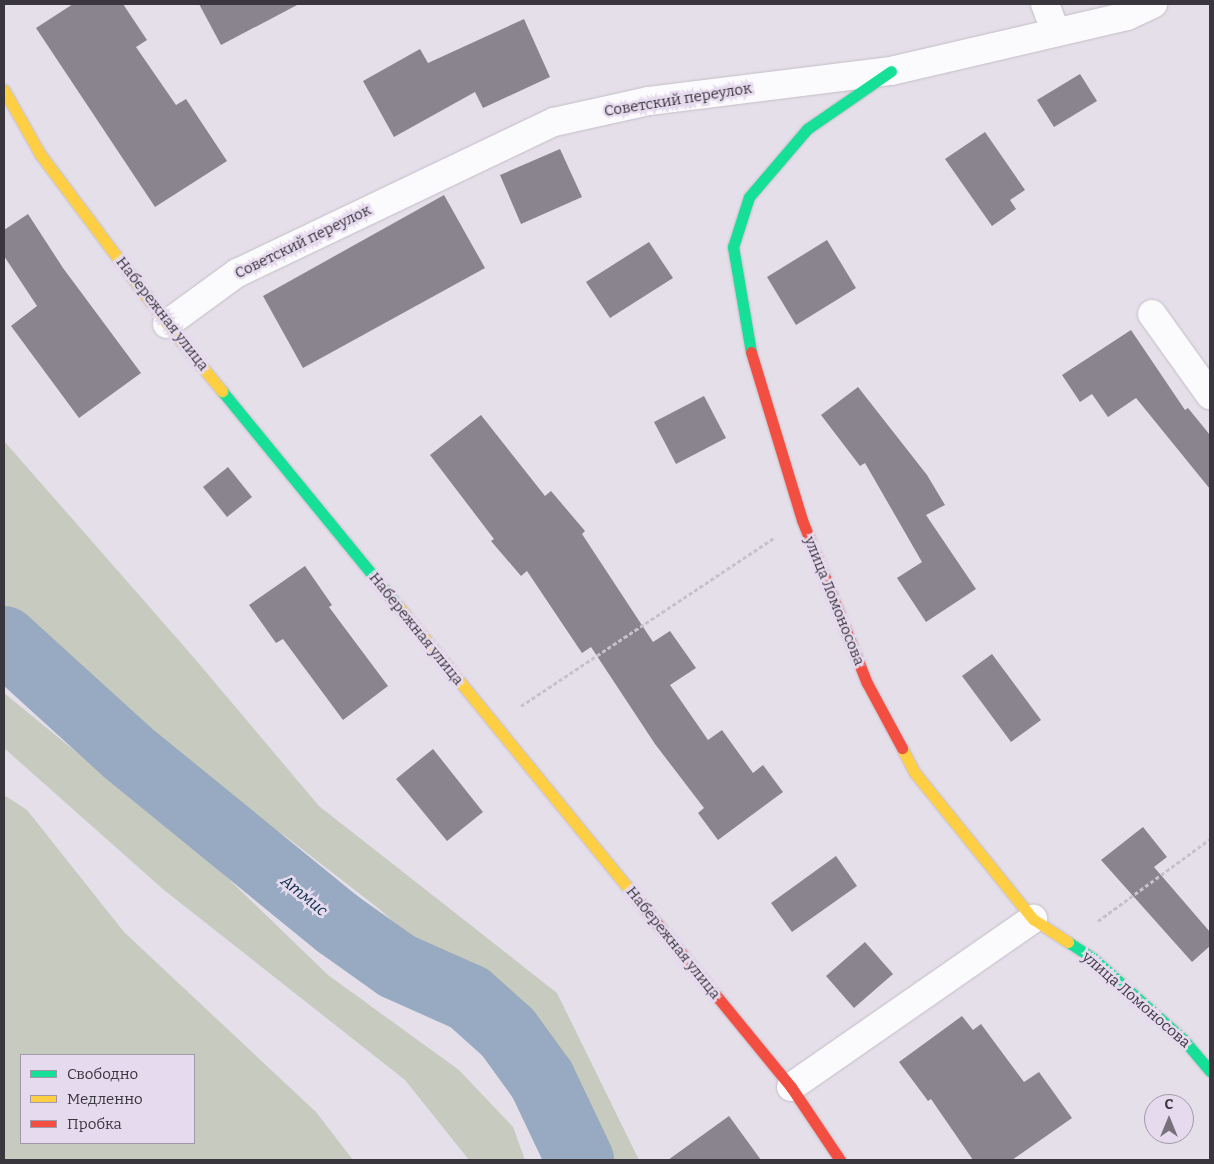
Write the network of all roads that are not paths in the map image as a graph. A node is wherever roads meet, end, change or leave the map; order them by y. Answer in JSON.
{"nodes":[{"id":1,"x":1045,"y":4,"type":"edge"},
{"id":2,"x":1153,"y":4,"type":"edge"},
{"id":3,"x":1056,"y":32,"type":"junction"},
{"id":4,"x":891,"y":71,"type":"junction"},
{"id":5,"x":4,"y":90,"type":"edge"},
{"id":6,"x":1152,"y":314,"type":"dead end"},
{"id":7,"x":167,"y":324,"type":"junction"},
{"id":8,"x":1210,"y":395,"type":"edge"},
{"id":9,"x":1033,"y":919,"type":"junction"},
{"id":10,"x":1210,"y":1071,"type":"edge"},
{"id":11,"x":791,"y":1087,"type":"junction"},
{"id":12,"x":840,"y":1160,"type":"edge"}],
"edges":[{"from":1,"to":3,"type":"street"},
{"from":2,"to":3,"type":"street","name":"Советский переулок"},
{"from":3,"to":4,"type":"street","name":"Советский переулок"},
{"from":4,"to":7,"type":"street","name":"Советский переулок"},
{"from":4,"to":9,"type":"street","name":"улица Ломоносова"},
{"from":5,"to":7,"type":"street","name":"Набережная улица"},
{"from":6,"to":8,"type":"street"},
{"from":7,"to":11,"type":"street","name":"Набережная улица"},
{"from":9,"to":10,"type":"street","name":"улица Ломоносова"},
{"from":9,"to":11,"type":"street"},
{"from":11,"to":12,"type":"street","name":"Набережная улица"}]}
